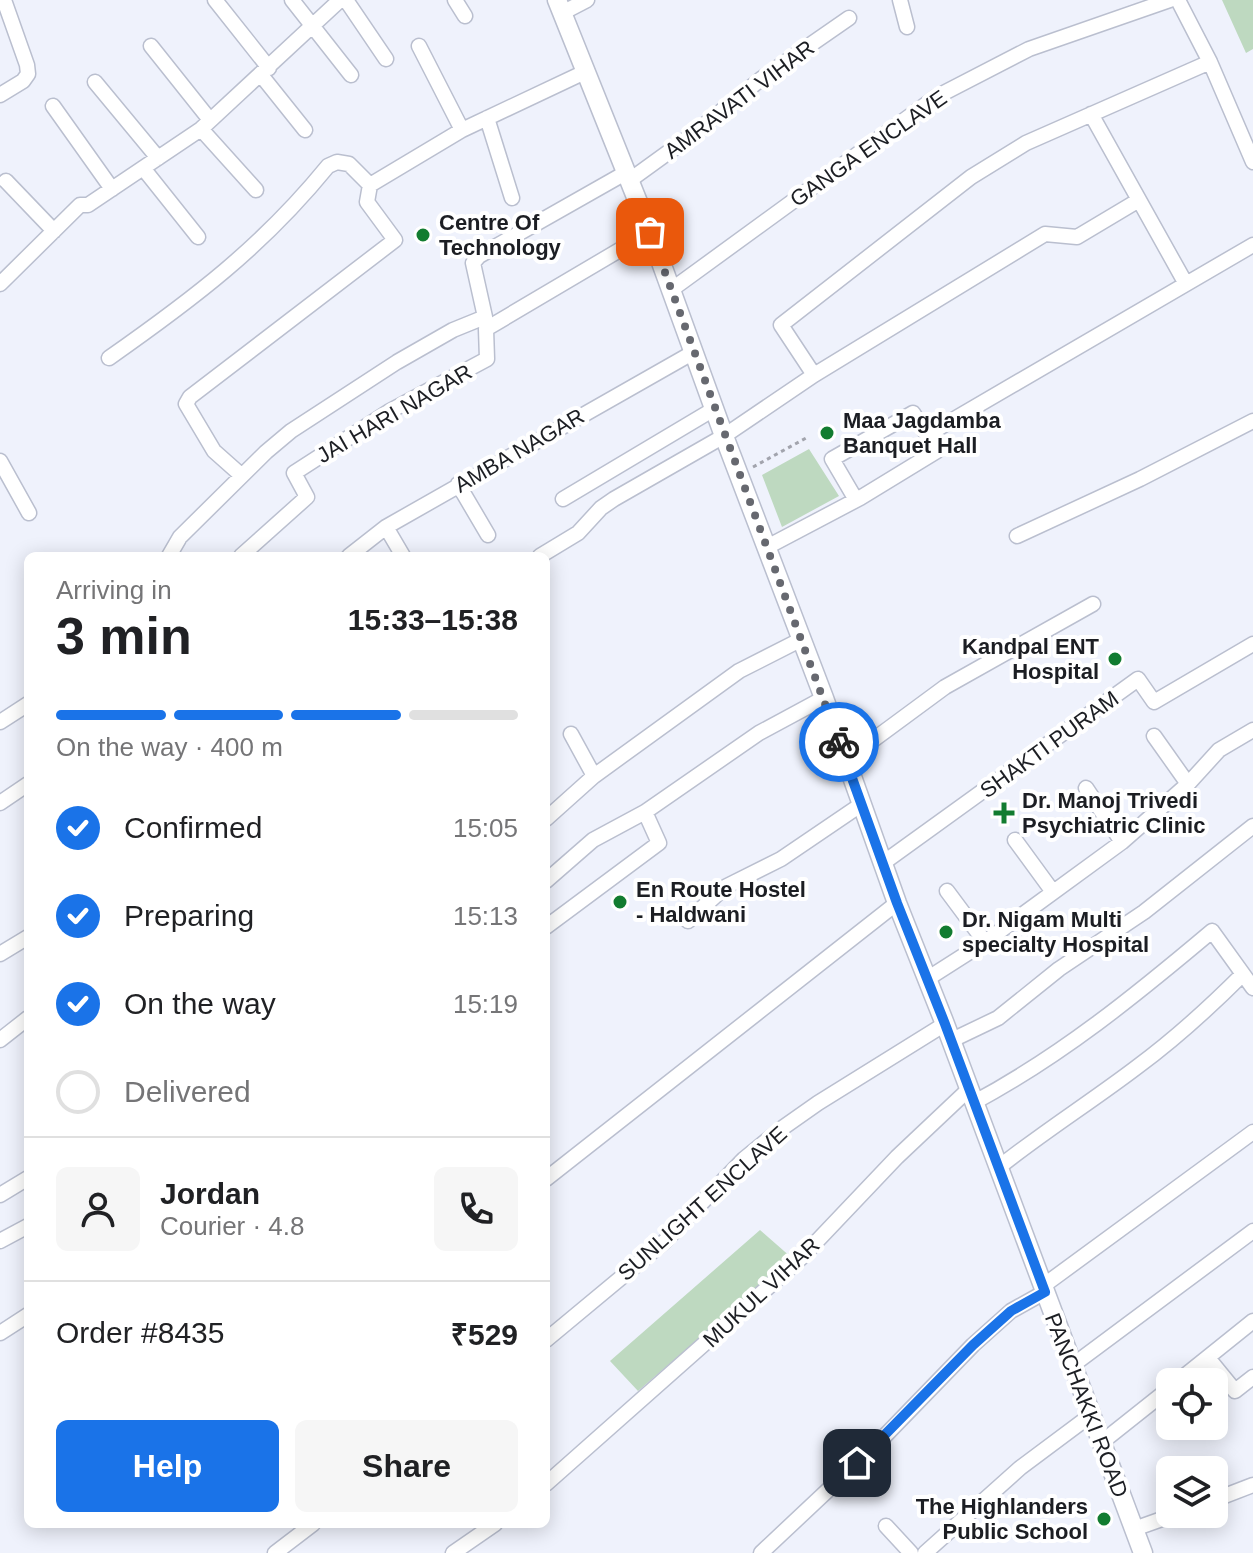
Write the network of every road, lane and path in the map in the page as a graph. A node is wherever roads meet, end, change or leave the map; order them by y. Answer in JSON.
{"nodes":[{"id":1,"x":4,"y":0,"type":"edge"},
{"id":2,"x":215,"y":0,"type":"edge"},
{"id":3,"x":292,"y":0,"type":"edge"},
{"id":4,"x":340,"y":0,"type":"edge"},
{"id":5,"x":346,"y":0,"type":"edge"},
{"id":6,"x":455,"y":0,"type":"edge"},
{"id":7,"x":587,"y":0,"type":"edge"},
{"id":8,"x":900,"y":0,"type":"edge"},
{"id":9,"x":1170,"y":0,"type":"edge"},
{"id":10,"x":1178,"y":0,"type":"edge"},
{"id":11,"x":559,"y":6,"type":"edge"},
{"id":12,"x":465,"y":16,"type":"dead end"},
{"id":13,"x":849,"y":18,"type":"dead end"},
{"id":14,"x":313,"y":27,"type":"junction"},
{"id":15,"x":907,"y":27,"type":"dead end"},
{"id":16,"x":151,"y":46,"type":"dead end"},
{"id":17,"x":419,"y":46,"type":"dead end"},
{"id":18,"x":386,"y":59,"type":"dead end"},
{"id":19,"x":1210,"y":62,"type":"junction"},
{"id":20,"x":265,"y":71,"type":"junction"},
{"id":21,"x":587,"y":71,"type":"junction"},
{"id":22,"x":351,"y":75,"type":"dead end"},
{"id":23,"x":95,"y":82,"type":"dead end"},
{"id":24,"x":0,"y":95,"type":"edge"},
{"id":25,"x":53,"y":106,"type":"dead end"},
{"id":26,"x":1091,"y":114,"type":"junction"},
{"id":27,"x":487,"y":118,"type":"junction"},
{"id":28,"x":206,"y":125,"type":"junction"},
{"id":29,"x":305,"y":130,"type":"dead end"},
{"id":30,"x":462,"y":130,"type":"junction"},
{"id":31,"x":158,"y":158,"type":"junction"},
{"id":32,"x":1253,"y":162,"type":"edge"},
{"id":33,"x":143,"y":168,"type":"junction"},
{"id":34,"x":629,"y":176,"type":"junction"},
{"id":35,"x":6,"y":181,"type":"dead end"},
{"id":36,"x":370,"y":185,"type":"junction"},
{"id":37,"x":112,"y":189,"type":"junction"},
{"id":38,"x":256,"y":190,"type":"dead end"},
{"id":39,"x":512,"y":198,"type":"dead end"},
{"id":40,"x":1139,"y":200,"type":"junction"},
{"id":41,"x":54,"y":231,"type":"junction"},
{"id":42,"x":650,"y":232,"type":"junction"},
{"id":43,"x":198,"y":237,"type":"dead end"},
{"id":44,"x":1253,"y":245,"type":"edge"},
{"id":45,"x":0,"y":284,"type":"edge"},
{"id":46,"x":1186,"y":284,"type":"junction"},
{"id":47,"x":671,"y":290,"type":"junction"},
{"id":48,"x":485,"y":323,"type":"junction"},
{"id":49,"x":694,"y":352,"type":"junction"},
{"id":50,"x":109,"y":358,"type":"dead end"},
{"id":51,"x":814,"y":375,"type":"junction"},
{"id":52,"x":714,"y":409,"type":"junction"},
{"id":53,"x":1253,"y":421,"type":"edge"},
{"id":54,"x":927,"y":435,"type":"junction"},
{"id":55,"x":724,"y":436,"type":"junction"},
{"id":56,"x":808,"y":437,"type":"dead end"},
{"id":57,"x":0,"y":463,"type":"edge"},
{"id":58,"x":241,"y":475,"type":"junction"},
{"id":59,"x":739,"y":475,"type":"junction"},
{"id":60,"x":458,"y":484,"type":"junction"},
{"id":61,"x":563,"y":499,"type":"dead end"},
{"id":62,"x":856,"y":500,"type":"junction"},
{"id":63,"x":29,"y":513,"type":"dead end"},
{"id":64,"x":386,"y":527,"type":"junction"},
{"id":65,"x":488,"y":535,"type":"dead end"},
{"id":66,"x":1017,"y":536,"type":"dead end"},
{"id":67,"x":767,"y":547,"type":"junction"},
{"id":68,"x":171,"y":552,"type":"edge"},
{"id":69,"x":245,"y":552,"type":"edge"},
{"id":70,"x":354,"y":552,"type":"edge"},
{"id":71,"x":401,"y":552,"type":"edge"},
{"id":72,"x":547,"y":552,"type":"edge"},
{"id":73,"x":1093,"y":604,"type":"dead end"},
{"id":74,"x":802,"y":639,"type":"junction"},
{"id":75,"x":1253,"y":644,"type":"edge"},
{"id":76,"x":824,"y":698,"type":"junction"},
{"id":77,"x":24,"y":707,"type":"edge"},
{"id":78,"x":0,"y":722,"type":"edge"},
{"id":79,"x":1253,"y":730,"type":"edge"},
{"id":80,"x":571,"y":734,"type":"dead end"},
{"id":81,"x":1154,"y":736,"type":"dead end"},
{"id":82,"x":846,"y":760,"type":"junction"},
{"id":83,"x":594,"y":776,"type":"junction"},
{"id":84,"x":1188,"y":784,"type":"junction"},
{"id":85,"x":24,"y":787,"type":"edge"},
{"id":86,"x":1086,"y":788,"type":"dead end"},
{"id":87,"x":0,"y":803,"type":"edge"},
{"id":88,"x":862,"y":804,"type":"junction"},
{"id":89,"x":645,"y":812,"type":"junction"},
{"id":90,"x":550,"y":815,"type":"edge"},
{"id":91,"x":1253,"y":826,"type":"edge"},
{"id":92,"x":1015,"y":840,"type":"dead end"},
{"id":93,"x":1122,"y":842,"type":"junction"},
{"id":94,"x":883,"y":863,"type":"junction"},
{"id":95,"x":550,"y":878,"type":"edge"},
{"id":96,"x":947,"y":891,"type":"dead end"},
{"id":97,"x":1053,"y":892,"type":"junction"},
{"id":98,"x":897,"y":903,"type":"junction"},
{"id":99,"x":688,"y":921,"type":"dead end"},
{"id":100,"x":550,"y":924,"type":"edge"},
{"id":101,"x":24,"y":939,"type":"edge"},
{"id":102,"x":985,"y":942,"type":"junction"},
{"id":103,"x":0,"y":954,"type":"edge"},
{"id":104,"x":1243,"y":974,"type":"junction"},
{"id":105,"x":927,"y":979,"type":"junction"},
{"id":106,"x":1253,"y":988,"type":"edge"},
{"id":107,"x":24,"y":1021,"type":"edge"},
{"id":108,"x":948,"y":1033,"type":"junction"},
{"id":109,"x":0,"y":1040,"type":"edge"},
{"id":110,"x":970,"y":1096,"type":"junction"},
{"id":111,"x":1253,"y":1132,"type":"edge"},
{"id":112,"x":998,"y":1168,"type":"junction"},
{"id":113,"x":550,"y":1176,"type":"edge"},
{"id":114,"x":24,"y":1180,"type":"edge"},
{"id":115,"x":0,"y":1195,"type":"edge"},
{"id":116,"x":24,"y":1228,"type":"edge"},
{"id":117,"x":1253,"y":1231,"type":"edge"},
{"id":118,"x":0,"y":1241,"type":"edge"},
{"id":119,"x":1044,"y":1289,"type":"junction"},
{"id":120,"x":24,"y":1318,"type":"edge"},
{"id":121,"x":1253,"y":1321,"type":"edge"},
{"id":122,"x":0,"y":1333,"type":"edge"},
{"id":123,"x":550,"y":1337,"type":"edge"},
{"id":124,"x":1208,"y":1358,"type":"junction"},
{"id":125,"x":1073,"y":1365,"type":"junction"},
{"id":126,"x":1195,"y":1368,"type":"edge"},
{"id":127,"x":1253,"y":1377,"type":"edge"},
{"id":128,"x":1156,"y":1399,"type":"edge"},
{"id":129,"x":1091,"y":1415,"type":"junction"},
{"id":130,"x":1102,"y":1442,"type":"junction"},
{"id":131,"x":550,"y":1480,"type":"edge"},
{"id":132,"x":1253,"y":1485,"type":"edge"},
{"id":133,"x":1228,"y":1495,"type":"edge"},
{"id":134,"x":1156,"y":1521,"type":"edge"},
{"id":135,"x":886,"y":1526,"type":"dead end"},
{"id":136,"x":308,"y":1528,"type":"edge"},
{"id":137,"x":489,"y":1528,"type":"edge"},
{"id":138,"x":1134,"y":1529,"type":"junction"},
{"id":139,"x":275,"y":1553,"type":"edge"},
{"id":140,"x":453,"y":1553,"type":"edge"},
{"id":141,"x":761,"y":1553,"type":"edge"},
{"id":142,"x":911,"y":1553,"type":"edge"},
{"id":143,"x":925,"y":1553,"type":"edge"},
{"id":144,"x":1143,"y":1553,"type":"edge"}],
"edges":[{"from":1,"to":24,"type":"street"},
{"from":2,"to":20,"type":"street"},
{"from":3,"to":14,"type":"street"},
{"from":4,"to":14,"type":"street"},
{"from":5,"to":18,"type":"street"},
{"from":6,"to":12,"type":"street"},
{"from":7,"to":11,"type":"street"},
{"from":8,"to":15,"type":"street"},
{"from":9,"to":47,"type":"street","name":"GANGA ENCLAVE"},
{"from":10,"to":19,"type":"street"},
{"from":11,"to":21,"type":"main road","name":"PANCHAKKI ROAD"},
{"from":13,"to":34,"type":"street","name":"AMRAVATI VIHAR"},
{"from":14,"to":20,"type":"street"},
{"from":14,"to":22,"type":"street"},
{"from":16,"to":28,"type":"street"},
{"from":17,"to":30,"type":"street"},
{"from":19,"to":26,"type":"street"},
{"from":19,"to":32,"type":"street"},
{"from":20,"to":28,"type":"street"},
{"from":20,"to":29,"type":"street"},
{"from":21,"to":27,"type":"street"},
{"from":21,"to":34,"type":"main road","name":"PANCHAKKI ROAD"},
{"from":23,"to":31,"type":"street"},
{"from":25,"to":37,"type":"street"},
{"from":26,"to":40,"type":"street"},
{"from":26,"to":51,"type":"street"},
{"from":27,"to":30,"type":"street"},
{"from":27,"to":39,"type":"street"},
{"from":28,"to":31,"type":"street"},
{"from":28,"to":38,"type":"street"},
{"from":30,"to":36,"type":"street"},
{"from":31,"to":33,"type":"street"},
{"from":33,"to":37,"type":"street"},
{"from":33,"to":43,"type":"street"},
{"from":34,"to":42,"type":"main road","name":"PANCHAKKI ROAD"},
{"from":34,"to":48,"type":"street","name":"AMRAVATI VIHAR"},
{"from":35,"to":41,"type":"street"},
{"from":36,"to":50,"type":"street"},
{"from":36,"to":58,"type":"street"},
{"from":37,"to":41,"type":"street"},
{"from":40,"to":46,"type":"street"},
{"from":40,"to":51,"type":"street"},
{"from":41,"to":45,"type":"street"},
{"from":42,"to":47,"type":"main road","name":"PANCHAKKI ROAD"},
{"from":42,"to":48,"type":"street"},
{"from":44,"to":46,"type":"street"},
{"from":46,"to":54,"type":"street"},
{"from":47,"to":49,"type":"main road","name":"PANCHAKKI ROAD"},
{"from":48,"to":58,"type":"street"},
{"from":48,"to":69,"type":"street","name":"JAI HARI NAGAR"},
{"from":49,"to":52,"type":"main road","name":"PANCHAKKI ROAD"},
{"from":49,"to":60,"type":"street","name":"AMBA NAGAR"},
{"from":51,"to":55,"type":"street"},
{"from":52,"to":55,"type":"main road","name":"PANCHAKKI ROAD"},
{"from":52,"to":61,"type":"street"},
{"from":53,"to":66,"type":"street"},
{"from":54,"to":62,"type":"street"},
{"from":54,"to":62,"type":"street"},
{"from":55,"to":59,"type":"main road","name":"PANCHAKKI ROAD"},
{"from":55,"to":72,"type":"street"},
{"from":56,"to":59,"type":"path"},
{"from":57,"to":63,"type":"street"},
{"from":58,"to":68,"type":"street"},
{"from":59,"to":67,"type":"main road","name":"PANCHAKKI ROAD"},
{"from":60,"to":64,"type":"street","name":"AMBA NAGAR"},
{"from":60,"to":65,"type":"street"},
{"from":62,"to":67,"type":"street"},
{"from":64,"to":70,"type":"street","name":"AMBA NAGAR"},
{"from":64,"to":71,"type":"street"},
{"from":67,"to":74,"type":"main road","name":"PANCHAKKI ROAD"},
{"from":73,"to":82,"type":"street"},
{"from":74,"to":76,"type":"main road","name":"PANCHAKKI ROAD"},
{"from":74,"to":83,"type":"street"},
{"from":75,"to":94,"type":"street","name":"SHAKTI PURAM"},
{"from":76,"to":82,"type":"main road","name":"PANCHAKKI ROAD"},
{"from":76,"to":89,"type":"street"},
{"from":77,"to":78,"type":"street"},
{"from":79,"to":84,"type":"street"},
{"from":80,"to":83,"type":"street"},
{"from":81,"to":84,"type":"street"},
{"from":82,"to":88,"type":"main road","name":"PANCHAKKI ROAD"},
{"from":83,"to":90,"type":"street"},
{"from":84,"to":93,"type":"street"},
{"from":85,"to":87,"type":"street"},
{"from":86,"to":93,"type":"street"},
{"from":88,"to":94,"type":"main road","name":"PANCHAKKI ROAD"},
{"from":88,"to":99,"type":"street"},
{"from":89,"to":95,"type":"street"},
{"from":89,"to":100,"type":"street"},
{"from":91,"to":108,"type":"street","name":"SUNLIGHT ENCLAVE"},
{"from":92,"to":97,"type":"street"},
{"from":93,"to":97,"type":"street"},
{"from":94,"to":98,"type":"main road","name":"PANCHAKKI ROAD"},
{"from":96,"to":102,"type":"street"},
{"from":97,"to":102,"type":"street"},
{"from":98,"to":105,"type":"main road","name":"PANCHAKKI ROAD"},
{"from":98,"to":113,"type":"street"},
{"from":101,"to":103,"type":"street"},
{"from":102,"to":105,"type":"street"},
{"from":104,"to":106,"type":"street"},
{"from":104,"to":110,"type":"street","name":"MUKUL VIHAR"},
{"from":104,"to":112,"type":"street"},
{"from":105,"to":108,"type":"main road","name":"PANCHAKKI ROAD"},
{"from":107,"to":109,"type":"street"},
{"from":108,"to":110,"type":"main road","name":"PANCHAKKI ROAD"},
{"from":108,"to":123,"type":"street","name":"SUNLIGHT ENCLAVE"},
{"from":110,"to":112,"type":"main road","name":"PANCHAKKI ROAD"},
{"from":110,"to":131,"type":"street","name":"MUKUL VIHAR"},
{"from":111,"to":119,"type":"street"},
{"from":112,"to":119,"type":"main road","name":"PANCHAKKI ROAD"},
{"from":114,"to":115,"type":"street"},
{"from":116,"to":118,"type":"street"},
{"from":117,"to":125,"type":"street"},
{"from":119,"to":125,"type":"main road","name":"PANCHAKKI ROAD"},
{"from":119,"to":141,"type":"street"},
{"from":120,"to":122,"type":"street"},
{"from":121,"to":124,"type":"street"},
{"from":124,"to":126,"type":"street"},
{"from":124,"to":127,"type":"street"},
{"from":125,"to":129,"type":"main road","name":"PANCHAKKI ROAD"},
{"from":128,"to":130,"type":"street"},
{"from":129,"to":130,"type":"main road","name":"PANCHAKKI ROAD"},
{"from":129,"to":143,"type":"street"},
{"from":130,"to":138,"type":"main road","name":"PANCHAKKI ROAD"},
{"from":132,"to":133,"type":"street"},
{"from":134,"to":138,"type":"street"},
{"from":135,"to":142,"type":"street"},
{"from":136,"to":139,"type":"street"},
{"from":137,"to":140,"type":"street"},
{"from":138,"to":144,"type":"main road","name":"PANCHAKKI ROAD"}]}
